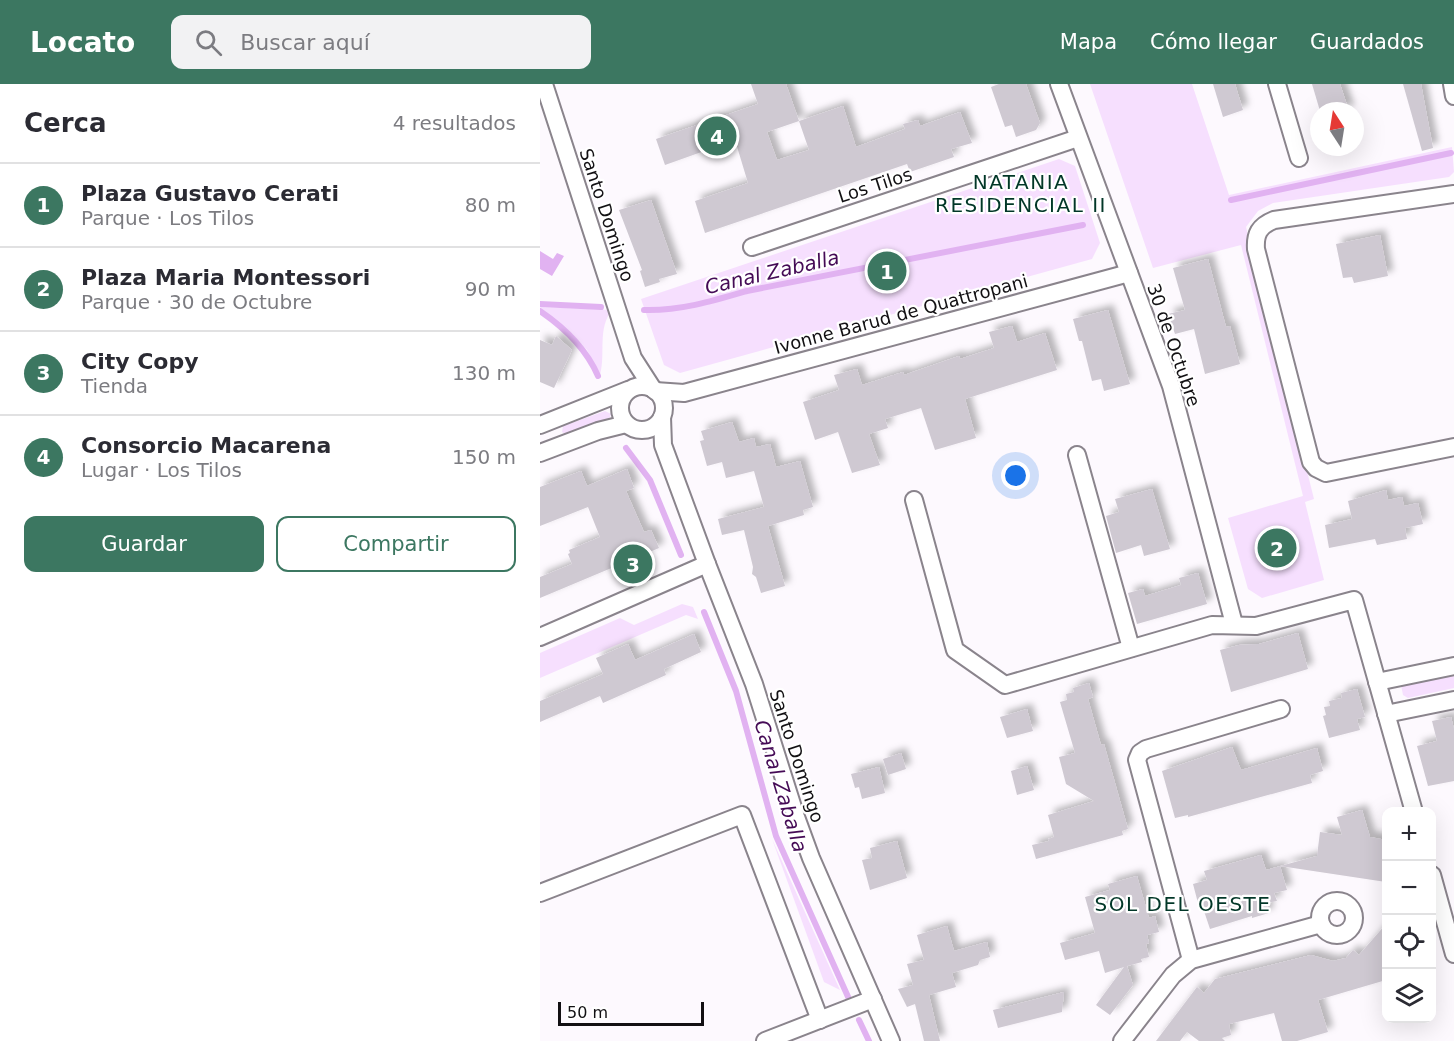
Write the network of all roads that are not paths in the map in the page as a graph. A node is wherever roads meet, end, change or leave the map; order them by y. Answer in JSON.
{"nodes":[{"id":1,"x":544,"y":84,"type":"edge"},
{"id":2,"x":1059,"y":84,"type":"edge"},
{"id":3,"x":1277,"y":84,"type":"edge"},
{"id":4,"x":1452,"y":84,"type":"edge"},
{"id":5,"x":1454,"y":96,"type":"edge"},
{"id":6,"x":1078,"y":138,"type":"junction"},
{"id":7,"x":1299,"y":158,"type":"dead end"},
{"id":8,"x":1454,"y":194,"type":"edge"},
{"id":9,"x":752,"y":247,"type":"dead end"},
{"id":10,"x":1129,"y":273,"type":"junction"},
{"id":11,"x":633,"y":358,"type":"junction"},
{"id":12,"x":629,"y":389,"type":"junction"},
{"id":13,"x":655,"y":390,"type":"junction"},
{"id":14,"x":684,"y":393,"type":"junction"},
{"id":15,"x":663,"y":413,"type":"junction"},
{"id":16,"x":540,"y":425,"type":"edge"},
{"id":17,"x":632,"y":427,"type":"junction"},
{"id":18,"x":663,"y":445,"type":"junction"},
{"id":19,"x":1454,"y":447,"type":"edge"},
{"id":20,"x":540,"y":453,"type":"edge"},
{"id":21,"x":1077,"y":455,"type":"dead end"},
{"id":22,"x":914,"y":500,"type":"dead end"},
{"id":23,"x":707,"y":564,"type":"junction"},
{"id":24,"x":1234,"y":624,"type":"junction"},
{"id":25,"x":540,"y":637,"type":"edge"},
{"id":26,"x":1131,"y":648,"type":"junction"},
{"id":27,"x":1454,"y":666,"type":"edge"},
{"id":28,"x":1377,"y":682,"type":"junction"},
{"id":29,"x":1454,"y":700,"type":"edge"},
{"id":30,"x":1281,"y":709,"type":"dead end"},
{"id":31,"x":1386,"y":714,"type":"junction"},
{"id":32,"x":1413,"y":807,"type":"edge"},
{"id":33,"x":1436,"y":889,"type":"edge"},
{"id":34,"x":540,"y":893,"type":"edge"},
{"id":35,"x":1322,"y":924,"type":"dead end"},
{"id":36,"x":1450,"y":928,"type":"edge"},
{"id":37,"x":1454,"y":954,"type":"edge"},
{"id":38,"x":1191,"y":960,"type":"junction"},
{"id":39,"x":873,"y":999,"type":"junction"},
{"id":40,"x":820,"y":1020,"type":"junction"},
{"id":41,"x":765,"y":1041,"type":"edge"},
{"id":42,"x":891,"y":1041,"type":"edge"},
{"id":43,"x":1122,"y":1041,"type":"edge"}],
"edges":[{"from":1,"to":11,"type":"street","name":"Santo Domingo"},
{"from":2,"to":6,"type":"street","name":"30 de Octubre"},
{"from":3,"to":7,"type":"street"},
{"from":4,"to":5,"type":"street"},
{"from":6,"to":9,"type":"street","name":"Los Tilos"},
{"from":6,"to":10,"type":"street","name":"30 de Octubre"},
{"from":8,"to":19,"type":"street"},
{"from":10,"to":14,"type":"street","name":"Ivonne Barud de Quattropani"},
{"from":10,"to":24,"type":"street","name":"30 de Octubre"},
{"from":11,"to":12,"type":"street","name":"Santo Domingo"},
{"from":11,"to":13,"type":"street","name":"Santo Domingo"},
{"from":12,"to":13,"type":"street"},
{"from":12,"to":16,"type":"street"},
{"from":12,"to":17,"type":"street"},
{"from":13,"to":14,"type":"street","name":"Ivonne Barud de Quattropani"},
{"from":13,"to":15,"type":"street"},
{"from":14,"to":15,"type":"street","name":"Ivonne Barud de Quattropani"},
{"from":15,"to":17,"type":"street"},
{"from":15,"to":18,"type":"street","name":"Santo Domingo"},
{"from":17,"to":18,"type":"street"},
{"from":17,"to":20,"type":"street"},
{"from":18,"to":23,"type":"street","name":"Santo Domingo"},
{"from":21,"to":26,"type":"street"},
{"from":22,"to":26,"type":"street"},
{"from":23,"to":25,"type":"street"},
{"from":23,"to":39,"type":"street","name":"Santo Domingo"},
{"from":24,"to":26,"type":"street"},
{"from":24,"to":28,"type":"street"},
{"from":27,"to":28,"type":"street"},
{"from":28,"to":31,"type":"street"},
{"from":29,"to":31,"type":"street"},
{"from":30,"to":38,"type":"street"},
{"from":31,"to":32,"type":"street"},
{"from":33,"to":36,"type":"street"},
{"from":34,"to":40,"type":"street"},
{"from":35,"to":38,"type":"street"},
{"from":36,"to":37,"type":"street"},
{"from":38,"to":43,"type":"street"},
{"from":39,"to":40,"type":"street"},
{"from":39,"to":42,"type":"street","name":"Santo Domingo"},
{"from":40,"to":41,"type":"street"}]}
